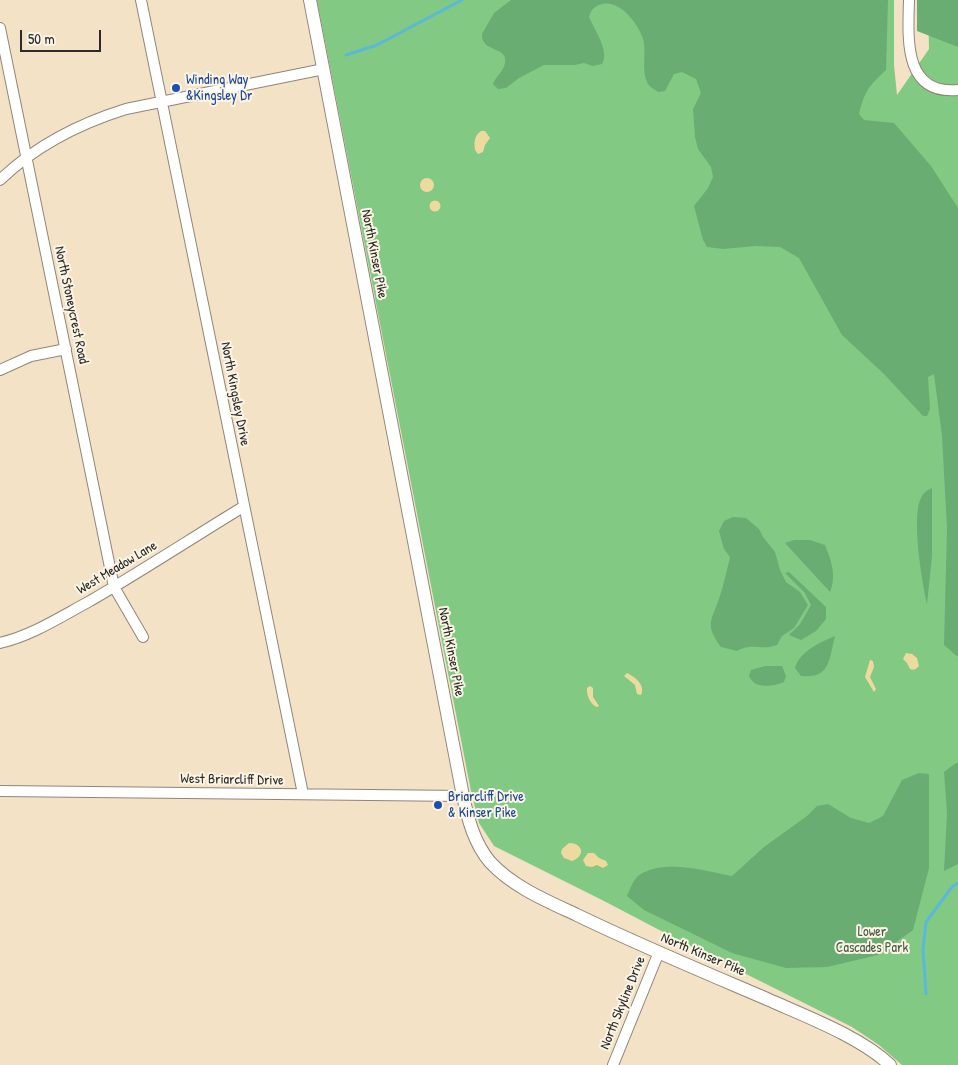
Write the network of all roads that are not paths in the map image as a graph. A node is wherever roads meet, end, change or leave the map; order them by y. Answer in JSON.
{"nodes":[{"id":1,"x":141,"y":0,"type":"edge"},
{"id":2,"x":310,"y":0,"type":"edge"},
{"id":3,"x":909,"y":0,"type":"edge"},
{"id":4,"x":0,"y":28,"type":"edge"},
{"id":5,"x":324,"y":69,"type":"junction"},
{"id":6,"x":958,"y":90,"type":"edge"},
{"id":7,"x":161,"y":102,"type":"junction"},
{"id":8,"x":26,"y":157,"type":"junction"},
{"id":9,"x":0,"y":180,"type":"edge"},
{"id":10,"x":66,"y":349,"type":"junction"},
{"id":11,"x":0,"y":370,"type":"edge"},
{"id":12,"x":244,"y":507,"type":"junction"},
{"id":13,"x":114,"y":587,"type":"junction"},
{"id":14,"x":142,"y":637,"type":"dead end"},
{"id":15,"x":0,"y":644,"type":"edge"},
{"id":16,"x":0,"y":791,"type":"edge"},
{"id":17,"x":303,"y":794,"type":"junction"},
{"id":18,"x":463,"y":796,"type":"junction"},
{"id":19,"x":659,"y":952,"type":"junction"},
{"id":20,"x":613,"y":1065,"type":"edge"},
{"id":21,"x":890,"y":1065,"type":"edge"}],
"edges":[{"from":1,"to":7,"type":"street","name":"North Kingsley Drive"},
{"from":2,"to":5,"type":"street","name":"North Kinser Pike"},
{"from":3,"to":6,"type":"street"},
{"from":4,"to":8,"type":"street","name":"North Stoneycrest Road"},
{"from":5,"to":7,"type":"street"},
{"from":5,"to":18,"type":"street","name":"North Kinser Pike"},
{"from":7,"to":8,"type":"street"},
{"from":7,"to":12,"type":"street","name":"North Kingsley Drive"},
{"from":8,"to":9,"type":"street"},
{"from":8,"to":10,"type":"street","name":"North Stoneycrest Road"},
{"from":10,"to":11,"type":"street"},
{"from":10,"to":13,"type":"street","name":"North Stoneycrest Road"},
{"from":12,"to":13,"type":"street","name":"West Meadow Lane"},
{"from":12,"to":17,"type":"street","name":"North Kingsley Drive"},
{"from":13,"to":14,"type":"street","name":"North Stoneycrest Road"},
{"from":13,"to":15,"type":"street","name":"West Meadow Lane"},
{"from":16,"to":17,"type":"street","name":"West Briarcliff Drive"},
{"from":17,"to":18,"type":"street","name":"West Briarcliff Drive"},
{"from":18,"to":19,"type":"street","name":"North Kinser Pike"},
{"from":19,"to":20,"type":"street","name":"North Skyline Drive"},
{"from":19,"to":21,"type":"street","name":"North Kinser Pike"}]}
